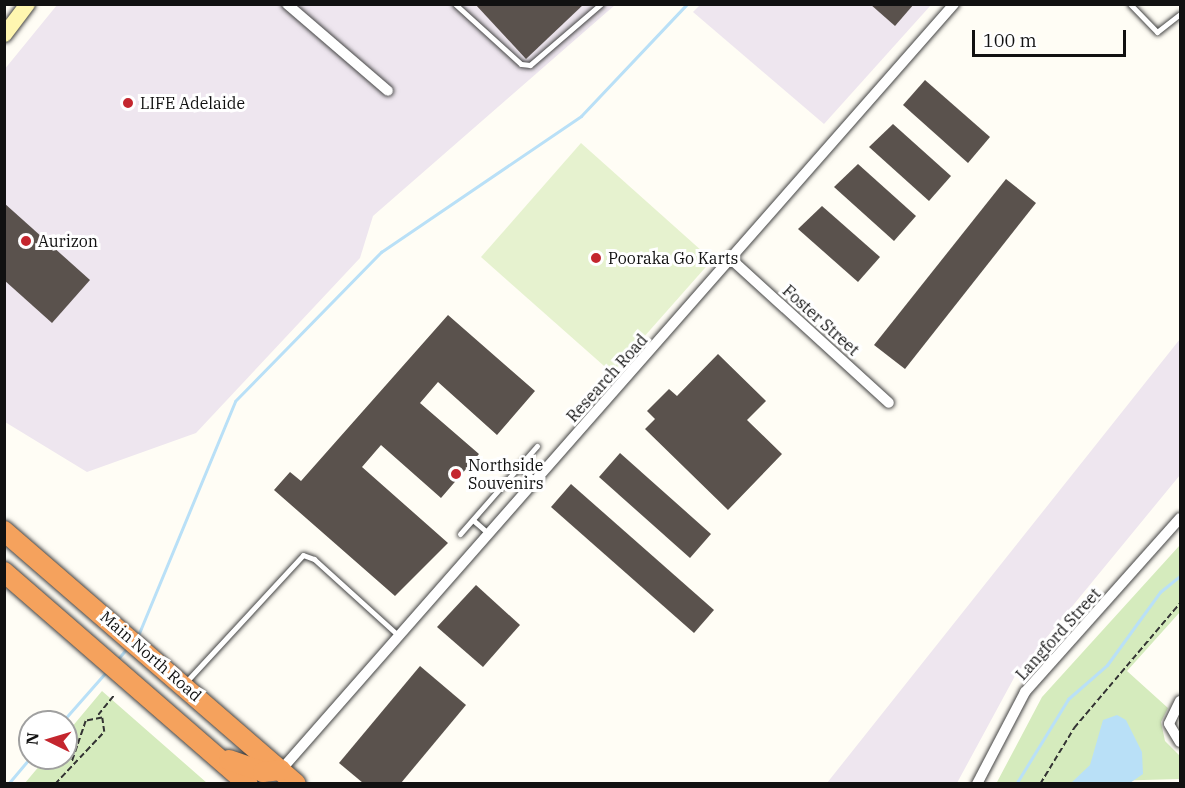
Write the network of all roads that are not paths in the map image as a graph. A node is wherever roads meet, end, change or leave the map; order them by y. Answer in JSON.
{"nodes":[{"id":1,"x":20,"y":4,"type":"edge"},
{"id":2,"x":27,"y":4,"type":"edge"},
{"id":3,"x":287,"y":4,"type":"edge"},
{"id":4,"x":455,"y":4,"type":"edge"},
{"id":5,"x":601,"y":4,"type":"edge"},
{"id":6,"x":954,"y":4,"type":"edge"},
{"id":7,"x":1130,"y":4,"type":"edge"},
{"id":8,"x":1180,"y":14,"type":"edge"},
{"id":9,"x":4,"y":20,"type":"edge"},
{"id":10,"x":4,"y":34,"type":"edge"},
{"id":11,"x":388,"y":91,"type":"dead end"},
{"id":12,"x":732,"y":260,"type":"junction"},
{"id":13,"x":889,"y":403,"type":"dead end"},
{"id":14,"x":537,"y":446,"type":"dead end"},
{"id":15,"x":519,"y":466,"type":"junction"},
{"id":16,"x":536,"y":481,"type":"junction"},
{"id":17,"x":1180,"y":518,"type":"edge"},
{"id":18,"x":472,"y":520,"type":"junction"},
{"id":19,"x":4,"y":531,"type":"edge"},
{"id":20,"x":460,"y":534,"type":"dead end"},
{"id":21,"x":489,"y":534,"type":"junction"},
{"id":22,"x":4,"y":572,"type":"edge"},
{"id":23,"x":399,"y":636,"type":"junction"},
{"id":24,"x":184,"y":685,"type":"junction"},
{"id":25,"x":1180,"y":701,"type":"edge"},
{"id":26,"x":1180,"y":742,"type":"edge"},
{"id":27,"x":216,"y":755,"type":"junction"},
{"id":28,"x":278,"y":777,"type":"edge"},
{"id":29,"x":248,"y":783,"type":"edge"},
{"id":30,"x":296,"y":783,"type":"edge"},
{"id":31,"x":977,"y":783,"type":"edge"}],
"edges":[{"from":1,"to":9,"type":"street"},
{"from":2,"to":10,"type":"street"},
{"from":3,"to":11,"type":"street"},
{"from":4,"to":5,"type":"lane"},
{"from":6,"to":12,"type":"street","name":"Research Road"},
{"from":7,"to":8,"type":"lane"},
{"from":12,"to":13,"type":"street","name":"Foster Street"},
{"from":12,"to":16,"type":"street","name":"Research Road"},
{"from":14,"to":15,"type":"lane"},
{"from":15,"to":16,"type":"lane"},
{"from":15,"to":18,"type":"lane"},
{"from":16,"to":21,"type":"street","name":"Research Road"},
{"from":17,"to":31,"type":"street","name":"Langford Street"},
{"from":18,"to":20,"type":"lane"},
{"from":18,"to":21,"type":"lane"},
{"from":19,"to":24,"type":"highway","name":"Main North Road"},
{"from":21,"to":23,"type":"street","name":"Research Road"},
{"from":22,"to":27,"type":"highway","name":"Main North Road"},
{"from":23,"to":24,"type":"lane"},
{"from":23,"to":28,"type":"street","name":"Research Road"},
{"from":24,"to":28,"type":"highway","name":"Main North Road"},
{"from":25,"to":26,"type":"street"},
{"from":27,"to":28,"type":"highway"},
{"from":27,"to":29,"type":"highway","name":"Main North Road"},
{"from":28,"to":30,"type":"highway","name":"Main North Road"}]}
